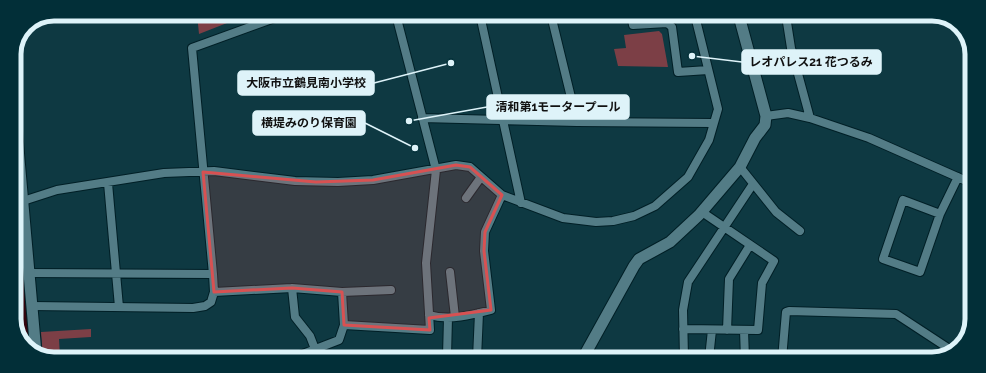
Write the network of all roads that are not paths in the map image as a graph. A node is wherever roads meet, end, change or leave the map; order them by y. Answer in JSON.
{"nodes":[{"id":1,"x":266,"y":21,"type":"edge"},
{"id":2,"x":398,"y":21,"type":"edge"},
{"id":3,"x":481,"y":21,"type":"edge"},
{"id":4,"x":552,"y":21,"type":"edge"},
{"id":5,"x":632,"y":21,"type":"edge"},
{"id":6,"x":696,"y":21,"type":"edge"},
{"id":7,"x":741,"y":21,"type":"edge"},
{"id":8,"x":787,"y":21,"type":"edge"},
{"id":9,"x":708,"y":70,"type":"junction"},
{"id":10,"x":766,"y":116,"type":"junction"},
{"id":11,"x":422,"y":118,"type":"junction"},
{"id":12,"x":810,"y":118,"type":"junction"},
{"id":13,"x":503,"y":120,"type":"junction"},
{"id":14,"x":577,"y":122,"type":"junction"},
{"id":15,"x":713,"y":123,"type":"junction"},
{"id":16,"x":740,"y":167,"type":"junction"},
{"id":17,"x":436,"y":170,"type":"junction"},
{"id":18,"x":204,"y":172,"type":"junction"},
{"id":19,"x":481,"y":177,"type":"junction"},
{"id":20,"x":958,"y":177,"type":"junction"},
{"id":21,"x":965,"y":180,"type":"edge"},
{"id":22,"x":108,"y":183,"type":"junction"},
{"id":23,"x":753,"y":184,"type":"junction"},
{"id":24,"x":21,"y":189,"type":"edge"},
{"id":25,"x":502,"y":195,"type":"junction"},
{"id":26,"x":466,"y":198,"type":"dead end"},
{"id":27,"x":22,"y":201,"type":"junction"},
{"id":28,"x":521,"y":203,"type":"junction"},
{"id":29,"x":702,"y":212,"type":"junction"},
{"id":30,"x":940,"y":214,"type":"junction"},
{"id":31,"x":724,"y":228,"type":"junction"},
{"id":32,"x":800,"y":231,"type":"dead end"},
{"id":33,"x":750,"y":245,"type":"junction"},
{"id":34,"x":450,"y":272,"type":"dead end"},
{"id":35,"x":29,"y":273,"type":"junction"},
{"id":36,"x":117,"y":273,"type":"junction"},
{"id":37,"x":213,"y":274,"type":"junction"},
{"id":38,"x":292,"y":288,"type":"junction"},
{"id":39,"x":391,"y":290,"type":"dead end"},
{"id":40,"x":214,"y":292,"type":"junction"},
{"id":41,"x":342,"y":292,"type":"junction"},
{"id":42,"x":32,"y":306,"type":"junction"},
{"id":43,"x":119,"y":307,"type":"junction"},
{"id":44,"x":479,"y":313,"type":"junction"},
{"id":45,"x":429,"y":315,"type":"junction"},
{"id":46,"x":451,"y":317,"type":"junction"},
{"id":47,"x":344,"y":325,"type":"junction"},
{"id":48,"x":683,"y":329,"type":"junction"},
{"id":49,"x":712,"y":330,"type":"junction"},
{"id":50,"x":727,"y":330,"type":"junction"},
{"id":51,"x":744,"y":330,"type":"junction"},
{"id":52,"x":35,"y":346,"type":"edge"},
{"id":53,"x":948,"y":348,"type":"edge"},
{"id":54,"x":315,"y":349,"type":"junction"},
{"id":55,"x":308,"y":352,"type":"edge"},
{"id":56,"x":447,"y":352,"type":"edge"},
{"id":57,"x":477,"y":352,"type":"edge"},
{"id":58,"x":586,"y":352,"type":"edge"},
{"id":59,"x":684,"y":352,"type":"edge"},
{"id":60,"x":710,"y":352,"type":"edge"},
{"id":61,"x":745,"y":352,"type":"edge"},
{"id":62,"x":783,"y":352,"type":"edge"}],
"edges":[{"from":1,"to":18,"type":"street"},
{"from":2,"to":11,"type":"street"},
{"from":3,"to":13,"type":"street"},
{"from":4,"to":14,"type":"street"},
{"from":5,"to":9,"type":"street"},
{"from":6,"to":9,"type":"street"},
{"from":7,"to":10,"type":"street"},
{"from":8,"to":12,"type":"street"},
{"from":9,"to":15,"type":"street"},
{"from":10,"to":12,"type":"street"},
{"from":10,"to":16,"type":"street"},
{"from":11,"to":13,"type":"street"},
{"from":11,"to":17,"type":"street"},
{"from":12,"to":20,"type":"street"},
{"from":13,"to":14,"type":"street"},
{"from":13,"to":28,"type":"street"},
{"from":14,"to":15,"type":"street"},
{"from":15,"to":28,"type":"street"},
{"from":16,"to":23,"type":"street"},
{"from":16,"to":29,"type":"street"},
{"from":17,"to":18,"type":"street"},
{"from":17,"to":19,"type":"street"},
{"from":17,"to":45,"type":"street"},
{"from":18,"to":22,"type":"street"},
{"from":18,"to":37,"type":"street"},
{"from":19,"to":25,"type":"street"},
{"from":19,"to":26,"type":"street"},
{"from":20,"to":21,"type":"street"},
{"from":20,"to":30,"type":"street"},
{"from":22,"to":27,"type":"street"},
{"from":22,"to":36,"type":"street"},
{"from":23,"to":31,"type":"street"},
{"from":23,"to":32,"type":"street"},
{"from":24,"to":27,"type":"street"},
{"from":25,"to":28,"type":"street"},
{"from":25,"to":44,"type":"street"},
{"from":27,"to":35,"type":"street"},
{"from":29,"to":31,"type":"street"},
{"from":29,"to":58,"type":"street"},
{"from":30,"to":30,"type":"street"},
{"from":31,"to":33,"type":"street"},
{"from":31,"to":48,"type":"street"},
{"from":33,"to":50,"type":"street"},
{"from":33,"to":51,"type":"street"},
{"from":34,"to":46,"type":"street"},
{"from":35,"to":36,"type":"street"},
{"from":35,"to":42,"type":"street"},
{"from":36,"to":37,"type":"street"},
{"from":36,"to":43,"type":"street"},
{"from":37,"to":40,"type":"street"},
{"from":38,"to":40,"type":"street"},
{"from":38,"to":41,"type":"street"},
{"from":38,"to":54,"type":"street"},
{"from":39,"to":41,"type":"street"},
{"from":40,"to":43,"type":"street"},
{"from":41,"to":47,"type":"street"},
{"from":42,"to":43,"type":"street"},
{"from":42,"to":52,"type":"street"},
{"from":44,"to":46,"type":"street"},
{"from":44,"to":57,"type":"street"},
{"from":45,"to":46,"type":"street"},
{"from":45,"to":47,"type":"street"},
{"from":46,"to":56,"type":"street"},
{"from":47,"to":54,"type":"street"},
{"from":48,"to":49,"type":"street"},
{"from":48,"to":59,"type":"street"},
{"from":49,"to":50,"type":"street"},
{"from":49,"to":60,"type":"street"},
{"from":50,"to":51,"type":"street"},
{"from":51,"to":61,"type":"street"},
{"from":53,"to":62,"type":"street"},
{"from":54,"to":55,"type":"street"}]}
